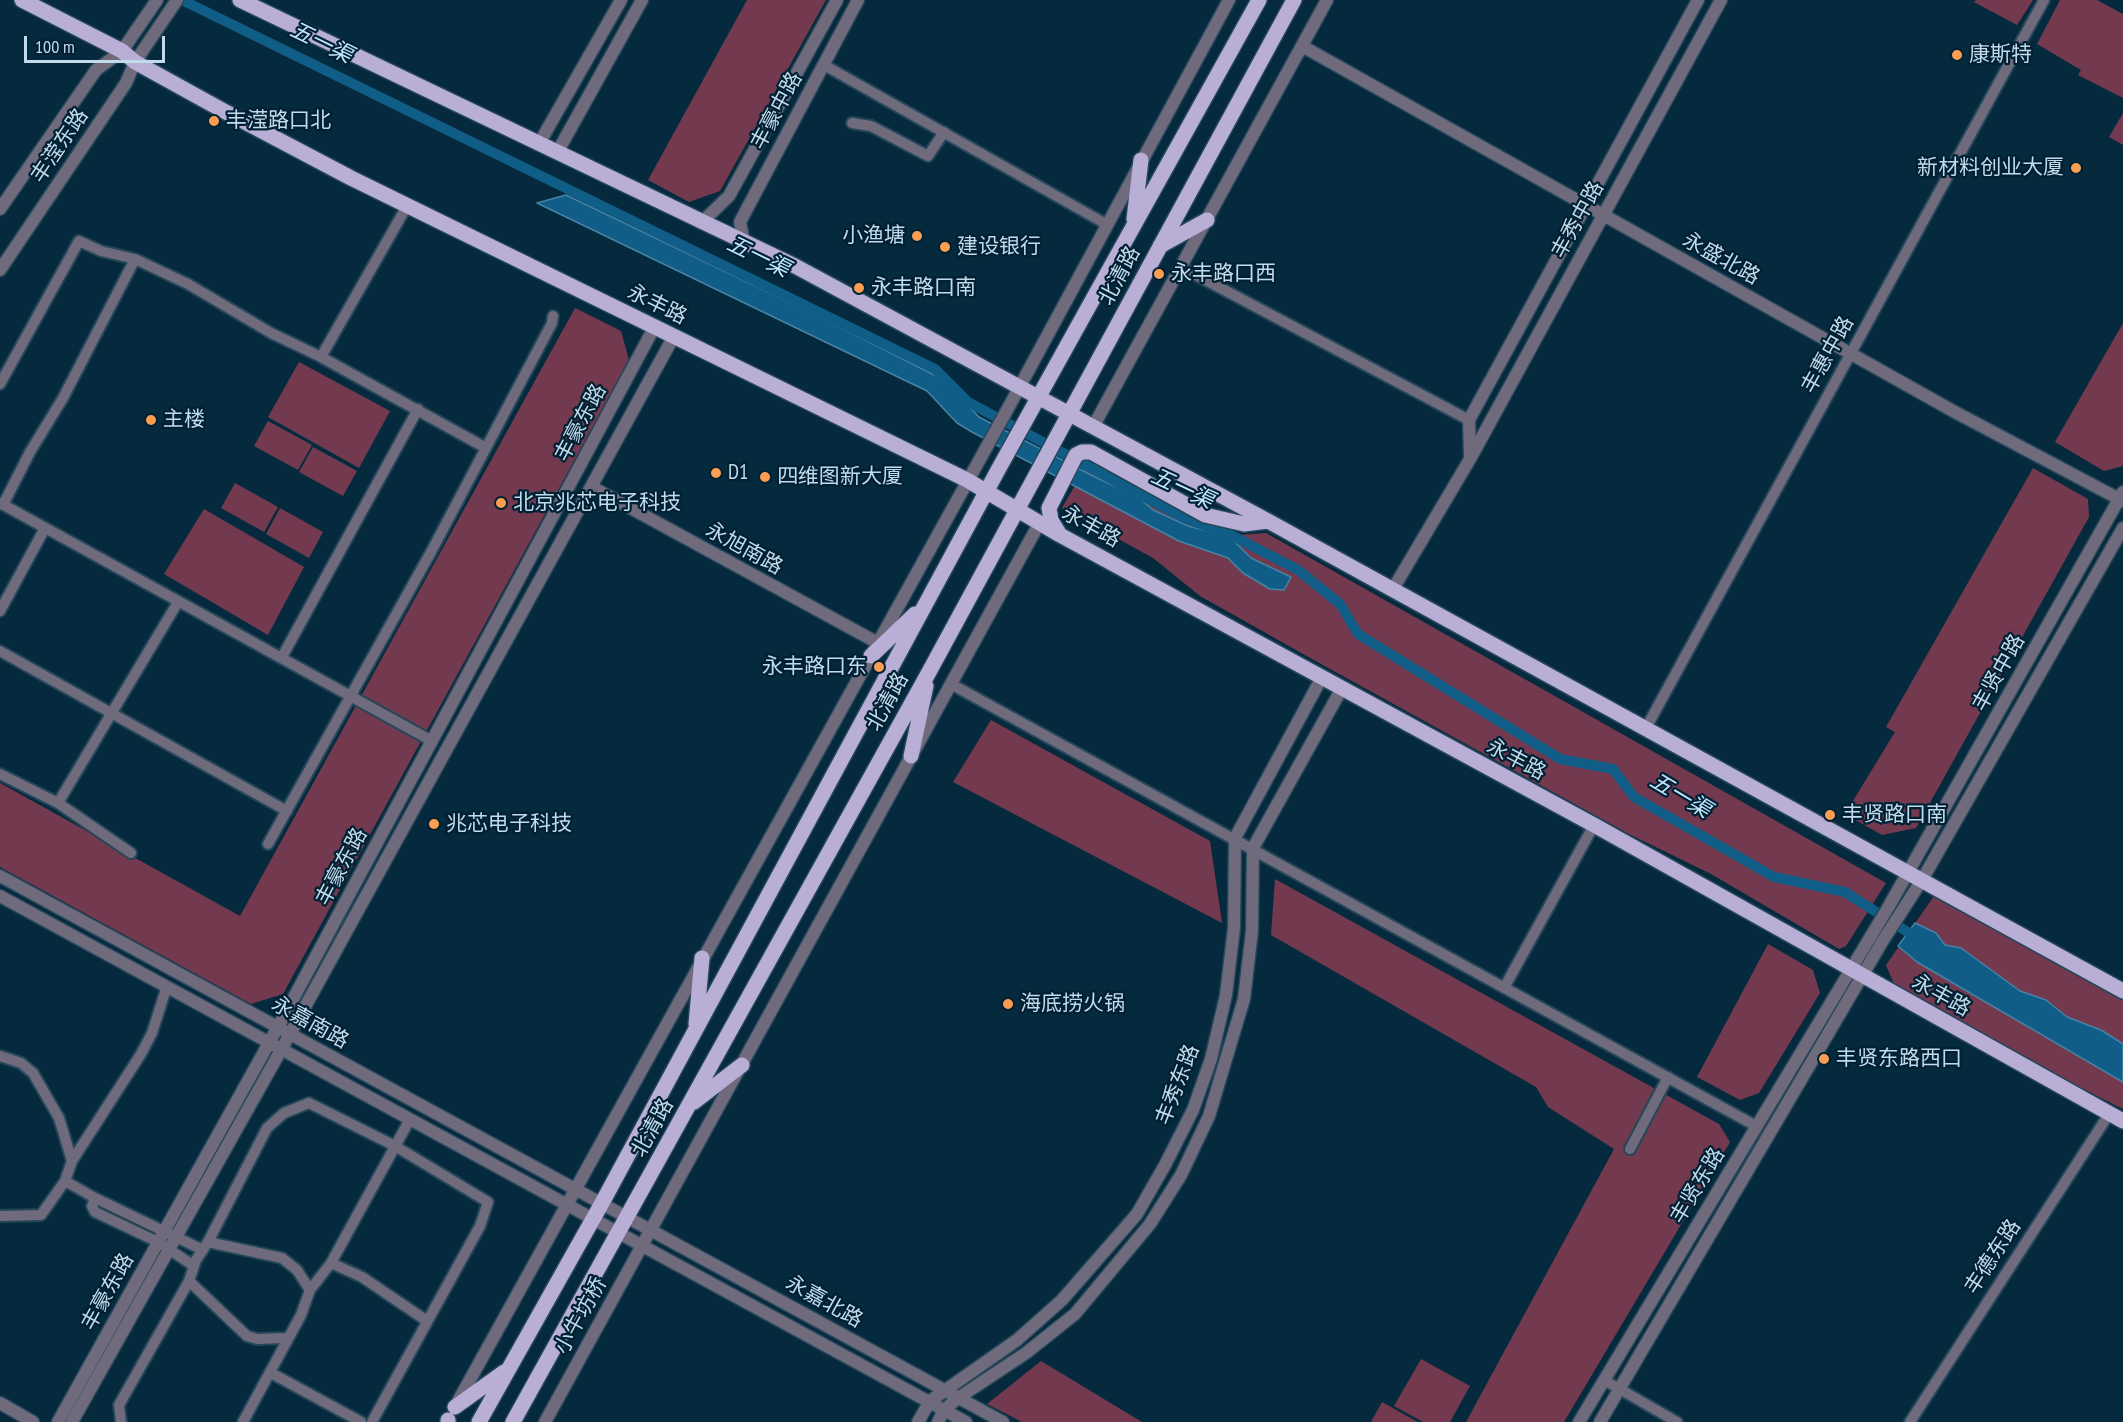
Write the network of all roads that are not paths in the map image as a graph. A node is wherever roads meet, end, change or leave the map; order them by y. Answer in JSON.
{"nodes":[{"id":1,"x":22,"y":0,"type":"edge"},
{"id":2,"x":157,"y":0,"type":"edge"},
{"id":3,"x":240,"y":0,"type":"edge"},
{"id":4,"x":621,"y":0,"type":"edge"},
{"id":5,"x":642,"y":0,"type":"edge"},
{"id":6,"x":837,"y":0,"type":"edge"},
{"id":7,"x":858,"y":0,"type":"edge"},
{"id":8,"x":1259,"y":0,"type":"edge"},
{"id":9,"x":1294,"y":0,"type":"edge"},
{"id":10,"x":1327,"y":0,"type":"edge"},
{"id":11,"x":1698,"y":0,"type":"edge"},
{"id":12,"x":1721,"y":0,"type":"edge"},
{"id":13,"x":2044,"y":0,"type":"edge"},
{"id":14,"x":1223,"y":2,"type":"edge"},
{"id":15,"x":174,"y":3,"type":"edge"},
{"id":16,"x":1302,"y":46,"type":"junction"},
{"id":17,"x":122,"y":51,"type":"junction"},
{"id":18,"x":135,"y":62,"type":"junction"},
{"id":19,"x":824,"y":64,"type":"junction"},
{"id":20,"x":852,"y":123,"type":"dead end"},
{"id":21,"x":944,"y":132,"type":"junction"},
{"id":22,"x":540,"y":142,"type":"junction"},
{"id":23,"x":558,"y":152,"type":"junction"},
{"id":24,"x":1141,"y":160,"type":"junction"},
{"id":25,"x":407,"y":206,"type":"junction"},
{"id":26,"x":1586,"y":206,"type":"junction"},
{"id":27,"x":0,"y":209,"type":"edge"},
{"id":28,"x":1603,"y":215,"type":"junction"},
{"id":29,"x":1207,"y":220,"type":"junction"},
{"id":30,"x":701,"y":223,"type":"junction"},
{"id":31,"x":1106,"y":224,"type":"junction"},
{"id":32,"x":1133,"y":227,"type":"junction"},
{"id":33,"x":744,"y":243,"type":"junction"},
{"id":34,"x":1160,"y":246,"type":"junction"},
{"id":35,"x":135,"y":259,"type":"junction"},
{"id":36,"x":1181,"y":267,"type":"junction"},
{"id":37,"x":0,"y":270,"type":"edge"},
{"id":38,"x":554,"y":316,"type":"dead end"},
{"id":39,"x":655,"y":326,"type":"junction"},
{"id":40,"x":674,"y":336,"type":"junction"},
{"id":41,"x":1850,"y":353,"type":"junction"},
{"id":42,"x":321,"y":357,"type":"junction"},
{"id":43,"x":0,"y":384,"type":"edge"},
{"id":44,"x":1018,"y":385,"type":"junction"},
{"id":45,"x":1038,"y":398,"type":"junction"},
{"id":46,"x":418,"y":409,"type":"junction"},
{"id":47,"x":1068,"y":415,"type":"junction"},
{"id":48,"x":1469,"y":420,"type":"junction"},
{"id":49,"x":1093,"y":427,"type":"junction"},
{"id":50,"x":486,"y":448,"type":"junction"},
{"id":51,"x":1470,"y":459,"type":"junction"},
{"id":52,"x":967,"y":480,"type":"junction"},
{"id":53,"x":592,"y":488,"type":"junction"},
{"id":54,"x":986,"y":492,"type":"junction"},
{"id":55,"x":2122,"y":497,"type":"edge"},
{"id":56,"x":1,"y":504,"type":"edge"},
{"id":57,"x":1018,"y":508,"type":"junction"},
{"id":58,"x":1268,"y":520,"type":"junction"},
{"id":59,"x":1040,"y":522,"type":"junction"},
{"id":60,"x":45,"y":528,"type":"junction"},
{"id":61,"x":2123,"y":528,"type":"edge"},
{"id":62,"x":1060,"y":535,"type":"junction"},
{"id":63,"x":1393,"y":589,"type":"junction"},
{"id":64,"x":178,"y":602,"type":"junction"},
{"id":65,"x":924,"y":606,"type":"junction"},
{"id":66,"x":0,"y":611,"type":"edge"},
{"id":67,"x":874,"y":650,"type":"junction"},
{"id":68,"x":0,"y":651,"type":"edge"},
{"id":69,"x":282,"y":657,"type":"junction"},
{"id":70,"x":928,"y":672,"type":"junction"},
{"id":71,"x":1321,"y":679,"type":"junction"},
{"id":72,"x":951,"y":684,"type":"junction"},
{"id":73,"x":1341,"y":690,"type":"junction"},
{"id":74,"x":351,"y":696,"type":"junction"},
{"id":75,"x":111,"y":711,"type":"junction"},
{"id":76,"x":1647,"y":728,"type":"junction"},
{"id":77,"x":432,"y":741,"type":"junction"},
{"id":78,"x":911,"y":756,"type":"junction"},
{"id":79,"x":0,"y":774,"type":"edge"},
{"id":80,"x":58,"y":803,"type":"junction"},
{"id":81,"x":287,"y":811,"type":"junction"},
{"id":82,"x":1594,"y":825,"type":"junction"},
{"id":83,"x":1235,"y":838,"type":"junction"},
{"id":84,"x":268,"y":844,"type":"dead end"},
{"id":85,"x":1253,"y":848,"type":"junction"},
{"id":86,"x":131,"y":853,"type":"dead end"},
{"id":87,"x":1908,"y":872,"type":"junction"},
{"id":88,"x":0,"y":876,"type":"edge"},
{"id":89,"x":1922,"y":880,"type":"junction"},
{"id":90,"x":0,"y":897,"type":"edge"},
{"id":91,"x":1895,"y":909,"type":"junction"},
{"id":92,"x":702,"y":958,"type":"junction"},
{"id":93,"x":1856,"y":973,"type":"junction"},
{"id":94,"x":1504,"y":988,"type":"junction"},
{"id":95,"x":166,"y":989,"type":"junction"},
{"id":96,"x":2123,"y":991,"type":"edge"},
{"id":97,"x":278,"y":1027,"type":"junction"},
{"id":98,"x":695,"y":1031,"type":"junction"},
{"id":99,"x":291,"y":1034,"type":"junction"},
{"id":100,"x":269,"y":1044,"type":"junction"},
{"id":101,"x":281,"y":1050,"type":"junction"},
{"id":102,"x":0,"y":1056,"type":"edge"},
{"id":103,"x":742,"y":1065,"type":"junction"},
{"id":104,"x":1668,"y":1077,"type":"junction"},
{"id":105,"x":689,"y":1105,"type":"junction"},
{"id":106,"x":2116,"y":1117,"type":"edge"},
{"id":107,"x":409,"y":1121,"type":"junction"},
{"id":108,"x":1756,"y":1126,"type":"junction"},
{"id":109,"x":394,"y":1146,"type":"junction"},
{"id":110,"x":1630,"y":1149,"type":"dead end"},
{"id":111,"x":72,"y":1161,"type":"junction"},
{"id":112,"x":65,"y":1181,"type":"junction"},
{"id":113,"x":575,"y":1188,"type":"junction"},
{"id":114,"x":602,"y":1203,"type":"junction"},
{"id":115,"x":566,"y":1206,"type":"junction"},
{"id":116,"x":0,"y":1216,"type":"edge"},
{"id":117,"x":627,"y":1216,"type":"junction"},
{"id":118,"x":593,"y":1220,"type":"junction"},
{"id":119,"x":651,"y":1229,"type":"junction"},
{"id":120,"x":617,"y":1233,"type":"junction"},
{"id":121,"x":166,"y":1240,"type":"junction"},
{"id":122,"x":206,"y":1246,"type":"junction"},
{"id":123,"x":642,"y":1246,"type":"junction"},
{"id":124,"x":331,"y":1263,"type":"junction"},
{"id":125,"x":194,"y":1266,"type":"junction"},
{"id":126,"x":189,"y":1281,"type":"junction"},
{"id":127,"x":310,"y":1290,"type":"junction"},
{"id":128,"x":427,"y":1321,"type":"junction"},
{"id":129,"x":286,"y":1338,"type":"junction"},
{"id":130,"x":509,"y":1369,"type":"junction"},
{"id":131,"x":271,"y":1372,"type":"junction"},
{"id":132,"x":1604,"y":1380,"type":"junction"},
{"id":133,"x":1619,"y":1389,"type":"junction"},
{"id":134,"x":944,"y":1390,"type":"junction"},
{"id":135,"x":958,"y":1398,"type":"junction"},
{"id":136,"x":930,"y":1401,"type":"junction"},
{"id":137,"x":0,"y":1403,"type":"edge"},
{"id":138,"x":944,"y":1410,"type":"junction"},
{"id":139,"x":449,"y":1418,"type":"edge"},
{"id":140,"x":33,"y":1422,"type":"edge"},
{"id":141,"x":58,"y":1422,"type":"edge"},
{"id":142,"x":72,"y":1422,"type":"edge"},
{"id":143,"x":121,"y":1422,"type":"edge"},
{"id":144,"x":243,"y":1422,"type":"edge"},
{"id":145,"x":361,"y":1422,"type":"edge"},
{"id":146,"x":372,"y":1422,"type":"edge"},
{"id":147,"x":479,"y":1422,"type":"edge"},
{"id":148,"x":513,"y":1422,"type":"edge"},
{"id":149,"x":545,"y":1422,"type":"edge"},
{"id":150,"x":918,"y":1422,"type":"edge"},
{"id":151,"x":938,"y":1422,"type":"edge"},
{"id":152,"x":966,"y":1422,"type":"edge"},
{"id":153,"x":1003,"y":1422,"type":"edge"},
{"id":154,"x":1579,"y":1422,"type":"edge"},
{"id":155,"x":1600,"y":1422,"type":"edge"},
{"id":156,"x":1677,"y":1422,"type":"edge"},
{"id":157,"x":1910,"y":1422,"type":"edge"}],
"edges":[{"from":1,"to":17,"type":"main road","name":"永丰路"},
{"from":2,"to":17,"type":"street","name":"丰滢东路"},
{"from":3,"to":22,"type":"main road"},
{"from":4,"to":22,"type":"street"},
{"from":5,"to":23,"type":"street"},
{"from":6,"to":30,"type":"street","name":"丰豪中路"},
{"from":7,"to":19,"type":"street","name":"丰豪中路"},
{"from":8,"to":32,"type":"main road","name":"北清路"},
{"from":9,"to":34,"type":"main road","name":"北清路"},
{"from":10,"to":16,"type":"street"},
{"from":11,"to":26,"type":"street","name":"丰秀中路"},
{"from":12,"to":28,"type":"street","name":"丰秀中路"},
{"from":13,"to":41,"type":"street","name":"丰惠中路"},
{"from":14,"to":24,"type":"street","name":"北清路"},
{"from":15,"to":18,"type":"street","name":"丰滢东路"},
{"from":16,"to":26,"type":"street","name":"永盛北路"},
{"from":16,"to":29,"type":"street"},
{"from":17,"to":18,"type":"main road","name":"永丰路"},
{"from":17,"to":27,"type":"street","name":"丰滢东路"},
{"from":18,"to":25,"type":"main road","name":"永丰路"},
{"from":18,"to":37,"type":"street","name":"丰滢东路"},
{"from":19,"to":21,"type":"street"},
{"from":19,"to":33,"type":"street","name":"丰豪中路"},
{"from":20,"to":21,"type":"street"},
{"from":21,"to":31,"type":"street"},
{"from":22,"to":23,"type":"main road"},
{"from":23,"to":30,"type":"main road"},
{"from":24,"to":31,"type":"street","name":"北清路"},
{"from":24,"to":32,"type":"main road"},
{"from":25,"to":39,"type":"main road","name":"永丰路"},
{"from":25,"to":42,"type":"street"},
{"from":26,"to":28,"type":"street","name":"永盛北路"},
{"from":26,"to":48,"type":"street","name":"丰秀中路"},
{"from":28,"to":41,"type":"street","name":"永盛北路"},
{"from":28,"to":51,"type":"street","name":"丰秀中路"},
{"from":29,"to":34,"type":"main road"},
{"from":29,"to":36,"type":"street"},
{"from":30,"to":33,"type":"main road"},
{"from":31,"to":44,"type":"street","name":"北清路"},
{"from":32,"to":45,"type":"main road","name":"北清路"},
{"from":33,"to":44,"type":"main road"},
{"from":34,"to":47,"type":"main road","name":"北清路"},
{"from":35,"to":42,"type":"street"},
{"from":35,"to":43,"type":"street"},
{"from":35,"to":56,"type":"street"},
{"from":36,"to":48,"type":"street"},
{"from":36,"to":49,"type":"street"},
{"from":38,"to":50,"type":"street"},
{"from":39,"to":40,"type":"main road","name":"永丰路"},
{"from":39,"to":77,"type":"street","name":"丰豪东路"},
{"from":40,"to":52,"type":"main road","name":"永丰路"},
{"from":40,"to":53,"type":"street","name":"丰豪东路"},
{"from":41,"to":55,"type":"street","name":"永盛北路"},
{"from":41,"to":76,"type":"street","name":"丰惠中路"},
{"from":42,"to":46,"type":"street"},
{"from":44,"to":45,"type":"main road"},
{"from":44,"to":52,"type":"street","name":"北清路"},
{"from":45,"to":47,"type":"main road"},
{"from":45,"to":54,"type":"main road","name":"北清路"},
{"from":46,"to":50,"type":"street"},
{"from":46,"to":69,"type":"street"},
{"from":47,"to":49,"type":"main road"},
{"from":47,"to":57,"type":"main road","name":"北清路"},
{"from":48,"to":51,"type":"street"},
{"from":49,"to":58,"type":"main road"},
{"from":50,"to":74,"type":"street"},
{"from":51,"to":63,"type":"street","name":"丰秀中路"},
{"from":52,"to":54,"type":"main road","name":"永丰路"},
{"from":52,"to":67,"type":"street","name":"北清路"},
{"from":53,"to":67,"type":"street","name":"永旭南路"},
{"from":53,"to":99,"type":"street","name":"丰豪东路"},
{"from":54,"to":57,"type":"main road","name":"永丰路"},
{"from":54,"to":65,"type":"main road","name":"北清路"},
{"from":55,"to":87,"type":"street","name":"丰贤中路"},
{"from":56,"to":60,"type":"street"},
{"from":57,"to":59,"type":"main road","name":"永丰路"},
{"from":57,"to":70,"type":"main road","name":"北清路"},
{"from":58,"to":62,"type":"main road"},
{"from":58,"to":63,"type":"main road"},
{"from":59,"to":62,"type":"main road","name":"永丰路"},
{"from":59,"to":72,"type":"street"},
{"from":60,"to":64,"type":"street"},
{"from":60,"to":66,"type":"street"},
{"from":61,"to":89,"type":"street","name":"丰贤中路"},
{"from":62,"to":71,"type":"main road","name":"永丰路"},
{"from":63,"to":76,"type":"main road"},
{"from":64,"to":69,"type":"street"},
{"from":64,"to":75,"type":"street"},
{"from":65,"to":67,"type":"main road"},
{"from":65,"to":98,"type":"main road","name":"北清路"},
{"from":67,"to":92,"type":"street","name":"北清路"},
{"from":68,"to":75,"type":"street"},
{"from":69,"to":74,"type":"street"},
{"from":70,"to":78,"type":"main road"},
{"from":70,"to":105,"type":"main road","name":"北清路"},
{"from":71,"to":73,"type":"main road","name":"永丰路"},
{"from":71,"to":83,"type":"street","name":"丰秀东路"},
{"from":72,"to":78,"type":"street"},
{"from":72,"to":83,"type":"street"},
{"from":73,"to":82,"type":"main road","name":"永丰路"},
{"from":73,"to":85,"type":"street","name":"丰秀东路"},
{"from":74,"to":77,"type":"street"},
{"from":74,"to":81,"type":"street"},
{"from":75,"to":80,"type":"street"},
{"from":75,"to":81,"type":"street"},
{"from":76,"to":87,"type":"main road"},
{"from":77,"to":97,"type":"street","name":"丰豪东路"},
{"from":78,"to":103,"type":"street"},
{"from":79,"to":80,"type":"street"},
{"from":80,"to":86,"type":"street"},
{"from":81,"to":84,"type":"street"},
{"from":82,"to":93,"type":"main road","name":"永丰路"},
{"from":82,"to":94,"type":"street"},
{"from":83,"to":85,"type":"street"},
{"from":83,"to":134,"type":"street","name":"丰秀东路"},
{"from":85,"to":94,"type":"street"},
{"from":85,"to":135,"type":"street","name":"丰秀东路"},
{"from":87,"to":89,"type":"main road"},
{"from":87,"to":91,"type":"street","name":"丰贤中路"},
{"from":88,"to":97,"type":"street","name":"永嘉南路"},
{"from":89,"to":91,"type":"street","name":"丰贤中路"},
{"from":89,"to":96,"type":"main road"},
{"from":90,"to":95,"type":"street","name":"永嘉南路"},
{"from":91,"to":93,"type":"street"},
{"from":92,"to":98,"type":"main road"},
{"from":92,"to":113,"type":"street","name":"北清路"},
{"from":93,"to":106,"type":"main road","name":"永丰路"},
{"from":93,"to":108,"type":"street","name":"丰贤东路"},
{"from":93,"to":133,"type":"street","name":"丰贤东路"},
{"from":94,"to":104,"type":"street"},
{"from":95,"to":100,"type":"street","name":"永嘉南路"},
{"from":95,"to":111,"type":"street"},
{"from":97,"to":99,"type":"street","name":"永嘉南路"},
{"from":97,"to":100,"type":"street","name":"丰豪东路"},
{"from":98,"to":114,"type":"main road","name":"北清路"},
{"from":99,"to":101,"type":"street","name":"丰豪东路"},
{"from":99,"to":113,"type":"street","name":"永嘉南路"},
{"from":100,"to":101,"type":"street","name":"永嘉南路"},
{"from":100,"to":121,"type":"street","name":"丰豪东路"},
{"from":101,"to":107,"type":"street","name":"永嘉南路"},
{"from":101,"to":121,"type":"street","name":"丰豪东路"},
{"from":102,"to":111,"type":"street"},
{"from":103,"to":105,"type":"main road"},
{"from":103,"to":119,"type":"street"},
{"from":104,"to":108,"type":"street"},
{"from":104,"to":110,"type":"street"},
{"from":105,"to":117,"type":"main road","name":"北清路"},
{"from":106,"to":157,"type":"street","name":"丰德东路"},
{"from":107,"to":109,"type":"street"},
{"from":107,"to":115,"type":"street","name":"永嘉南路"},
{"from":108,"to":132,"type":"street","name":"丰贤东路"},
{"from":109,"to":122,"type":"street"},
{"from":109,"to":124,"type":"street"},
{"from":109,"to":128,"type":"street"},
{"from":111,"to":112,"type":"street"},
{"from":112,"to":116,"type":"street"},
{"from":112,"to":121,"type":"street"},
{"from":113,"to":114,"type":"street","name":"永嘉南路"},
{"from":113,"to":115,"type":"street","name":"北清路"},
{"from":114,"to":117,"type":"street","name":"永嘉南路"},
{"from":114,"to":118,"type":"main road","name":"北清路"},
{"from":115,"to":118,"type":"street","name":"永嘉南路"},
{"from":115,"to":139,"type":"street","name":"北清路"},
{"from":117,"to":119,"type":"street","name":"永嘉北路"},
{"from":117,"to":120,"type":"main road","name":"北清路"},
{"from":118,"to":120,"type":"street","name":"永嘉南路"},
{"from":118,"to":130,"type":"main road","name":"北清路"},
{"from":119,"to":123,"type":"street","name":"小牛坊桥"},
{"from":119,"to":134,"type":"street","name":"永嘉北路"},
{"from":120,"to":123,"type":"street","name":"永嘉北路"},
{"from":120,"to":148,"type":"main road","name":"北清路"},
{"from":121,"to":122,"type":"street"},
{"from":121,"to":125,"type":"street"},
{"from":121,"to":141,"type":"street","name":"丰豪东路"},
{"from":121,"to":142,"type":"street","name":"丰豪东路"},
{"from":122,"to":125,"type":"street"},
{"from":122,"to":127,"type":"street"},
{"from":123,"to":136,"type":"street","name":"永嘉北路"},
{"from":123,"to":149,"type":"street","name":"小牛坊桥"},
{"from":124,"to":127,"type":"street"},
{"from":124,"to":128,"type":"street"},
{"from":125,"to":126,"type":"street"},
{"from":126,"to":129,"type":"street"},
{"from":126,"to":143,"type":"street"},
{"from":127,"to":129,"type":"street"},
{"from":128,"to":146,"type":"street"},
{"from":129,"to":131,"type":"street"},
{"from":130,"to":139,"type":"main road"},
{"from":130,"to":147,"type":"main road","name":"北清路"},
{"from":131,"to":144,"type":"street"},
{"from":131,"to":145,"type":"street"},
{"from":132,"to":133,"type":"street"},
{"from":132,"to":154,"type":"street","name":"丰贤东路"},
{"from":133,"to":155,"type":"street","name":"丰贤东路"},
{"from":133,"to":156,"type":"street"},
{"from":134,"to":135,"type":"street","name":"永嘉北路"},
{"from":134,"to":136,"type":"street","name":"丰秀东路"},
{"from":135,"to":138,"type":"street","name":"丰秀东路"},
{"from":135,"to":153,"type":"street","name":"永嘉北路"},
{"from":136,"to":138,"type":"street","name":"永嘉北路"},
{"from":136,"to":150,"type":"street","name":"丰秀东路"},
{"from":137,"to":140,"type":"street"},
{"from":138,"to":151,"type":"street","name":"丰秀东路"},
{"from":138,"to":152,"type":"street","name":"永嘉北路"}]}
